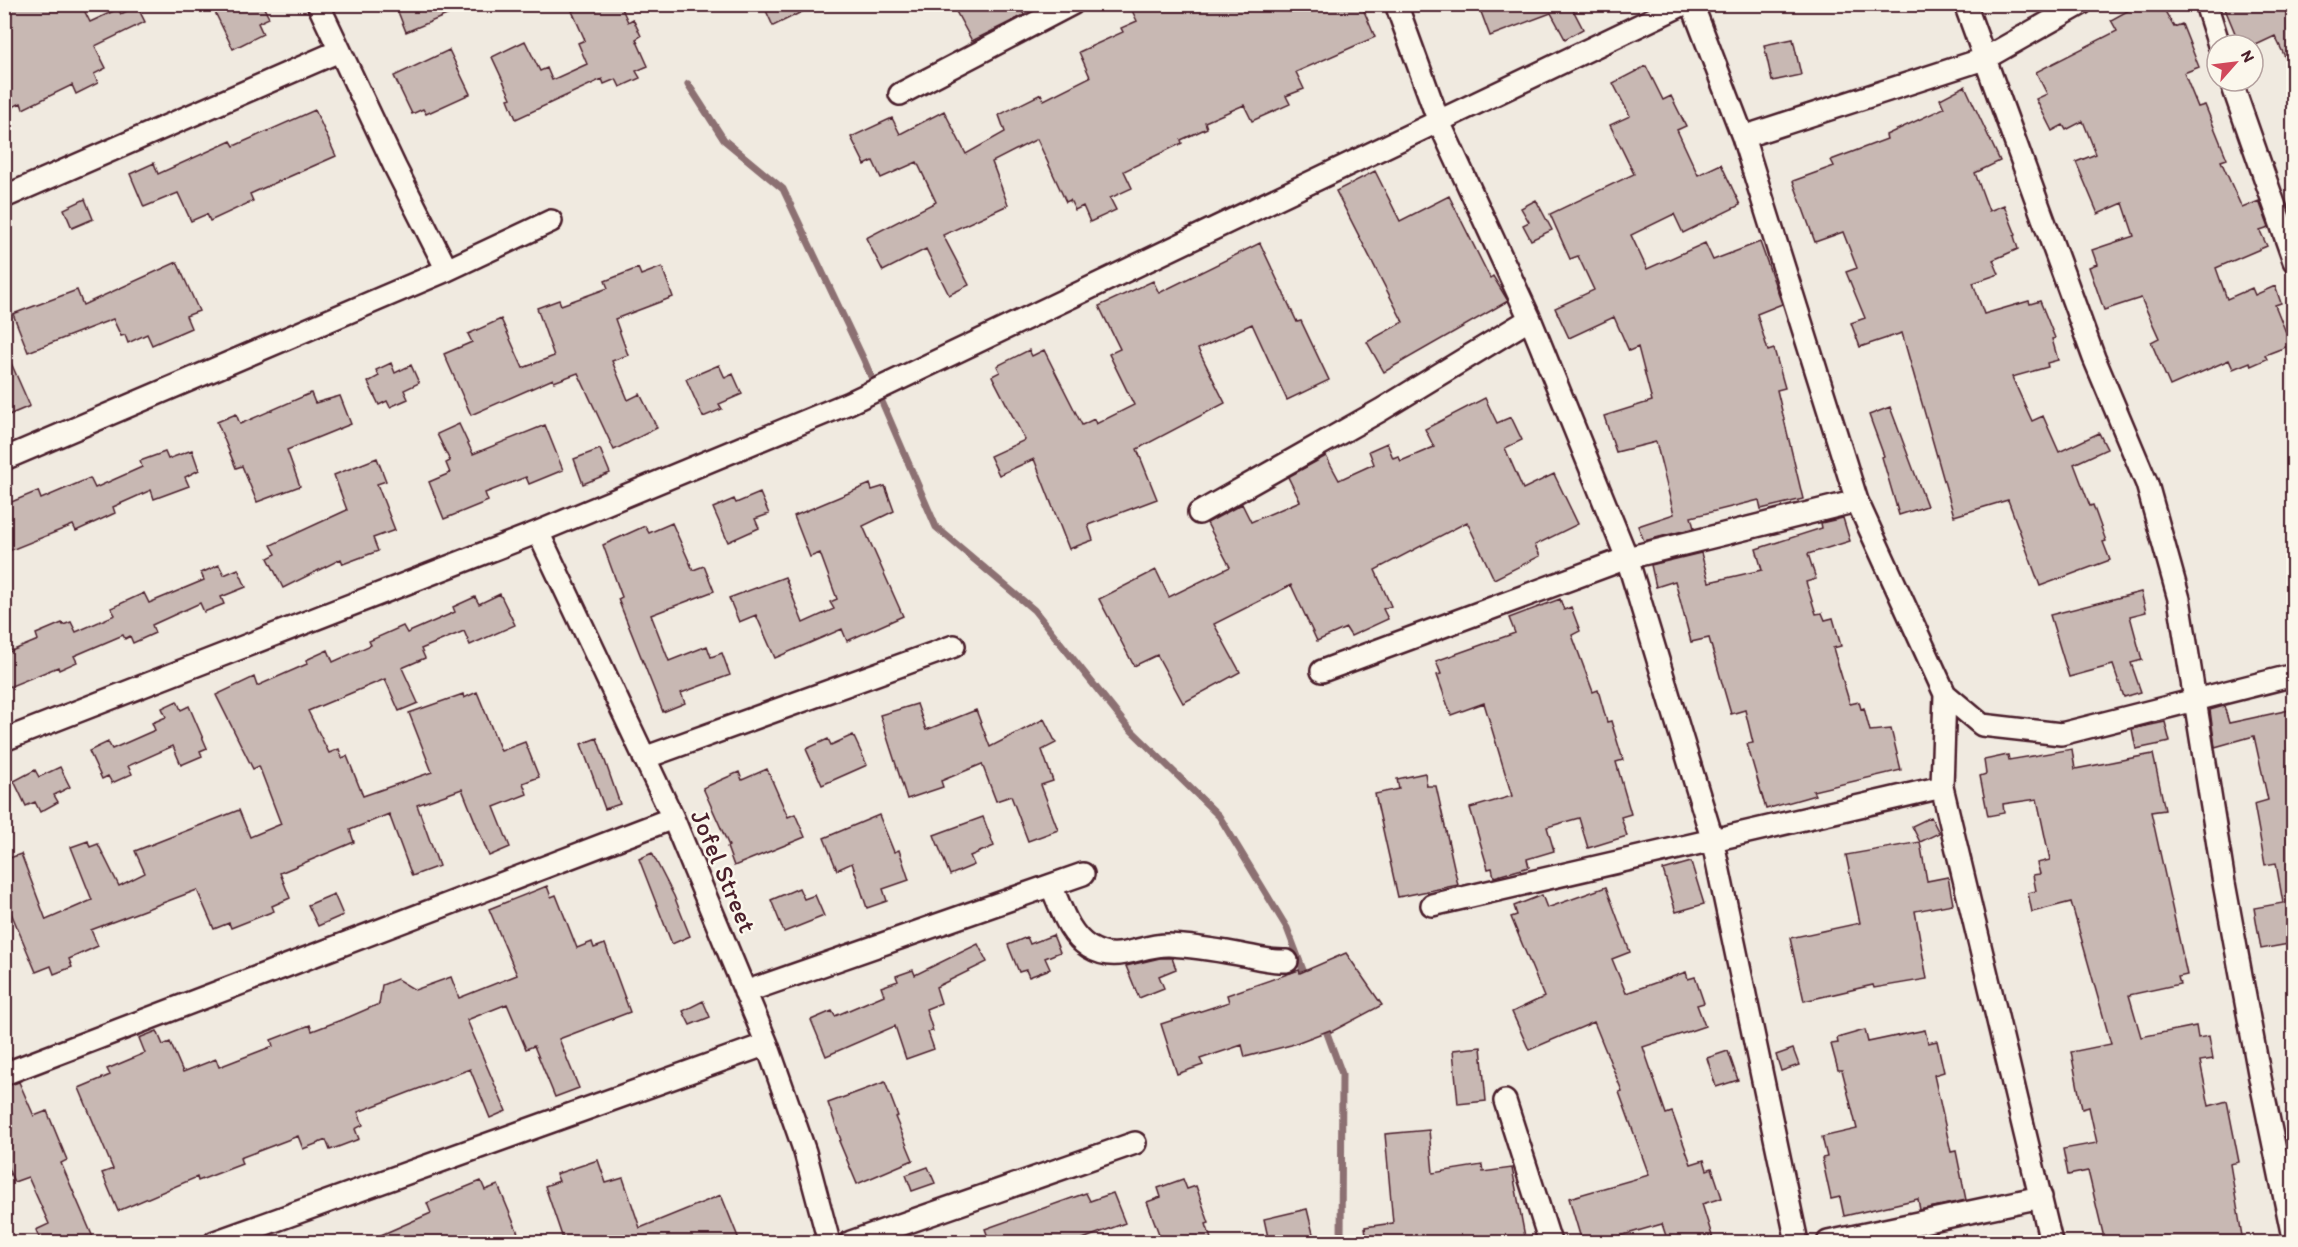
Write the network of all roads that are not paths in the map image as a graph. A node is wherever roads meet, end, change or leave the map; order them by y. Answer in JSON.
{"nodes":[{"id":1,"x":318,"y":4,"type":"edge"},
{"id":2,"x":1072,"y":4,"type":"edge"},
{"id":3,"x":1395,"y":4,"type":"edge"},
{"id":4,"x":1684,"y":4,"type":"edge"},
{"id":5,"x":1692,"y":4,"type":"edge"},
{"id":6,"x":1965,"y":4,"type":"edge"},
{"id":7,"x":2081,"y":4,"type":"edge"},
{"id":8,"x":2206,"y":4,"type":"edge"},
{"id":9,"x":2215,"y":33,"type":"edge"},
{"id":10,"x":339,"y":51,"type":"junction"},
{"id":11,"x":1984,"y":59,"type":"junction"},
{"id":12,"x":2235,"y":93,"type":"edge"},
{"id":13,"x":900,"y":94,"type":"dead end"},
{"id":14,"x":1439,"y":122,"type":"junction"},
{"id":15,"x":1743,"y":137,"type":"junction"},
{"id":16,"x":4,"y":197,"type":"edge"},
{"id":17,"x":551,"y":221,"type":"dead end"},
{"id":18,"x":2294,"y":261,"type":"edge"},
{"id":19,"x":447,"y":270,"type":"junction"},
{"id":20,"x":1530,"y":319,"type":"junction"},
{"id":21,"x":4,"y":459,"type":"edge"},
{"id":22,"x":1857,"y":501,"type":"junction"},
{"id":23,"x":1198,"y":513,"type":"dead end"},
{"id":24,"x":538,"y":532,"type":"junction"},
{"id":25,"x":1628,"y":558,"type":"junction"},
{"id":26,"x":954,"y":646,"type":"dead end"},
{"id":27,"x":1322,"y":672,"type":"dead end"},
{"id":28,"x":2294,"y":675,"type":"edge"},
{"id":29,"x":1945,"y":694,"type":"junction"},
{"id":30,"x":2195,"y":701,"type":"junction"},
{"id":31,"x":4,"y":740,"type":"edge"},
{"id":32,"x":644,"y":758,"type":"junction"},
{"id":33,"x":1942,"y":787,"type":"junction"},
{"id":34,"x":673,"y":818,"type":"junction"},
{"id":35,"x":1712,"y":838,"type":"junction"},
{"id":36,"x":1083,"y":874,"type":"dead end"},
{"id":37,"x":1051,"y":886,"type":"junction"},
{"id":38,"x":1432,"y":905,"type":"dead end"},
{"id":39,"x":1287,"y":961,"type":"dead end"},
{"id":40,"x":745,"y":992,"type":"junction"},
{"id":41,"x":767,"y":1044,"type":"junction"},
{"id":42,"x":4,"y":1074,"type":"edge"},
{"id":43,"x":1505,"y":1101,"type":"dead end"},
{"id":44,"x":1135,"y":1143,"type":"dead end"},
{"id":45,"x":2041,"y":1197,"type":"junction"},
{"id":46,"x":2291,"y":1213,"type":"edge"},
{"id":47,"x":215,"y":1242,"type":"edge"},
{"id":48,"x":830,"y":1242,"type":"edge"},
{"id":49,"x":851,"y":1242,"type":"edge"},
{"id":50,"x":1550,"y":1242,"type":"edge"},
{"id":51,"x":1797,"y":1242,"type":"edge"},
{"id":52,"x":1828,"y":1242,"type":"edge"},
{"id":53,"x":2051,"y":1242,"type":"edge"},
{"id":54,"x":2294,"y":1242,"type":"edge"}],
"edges":[{"from":1,"to":10,"type":"street"},
{"from":2,"to":13,"type":"street"},
{"from":3,"to":14,"type":"street"},
{"from":4,"to":14,"type":"street"},
{"from":5,"to":15,"type":"street"},
{"from":6,"to":11,"type":"street"},
{"from":7,"to":11,"type":"street"},
{"from":8,"to":9,"type":"street"},
{"from":10,"to":16,"type":"street"},
{"from":10,"to":19,"type":"street"},
{"from":11,"to":15,"type":"street"},
{"from":11,"to":30,"type":"street"},
{"from":12,"to":18,"type":"street"},
{"from":14,"to":20,"type":"street"},
{"from":14,"to":24,"type":"street"},
{"from":15,"to":22,"type":"street"},
{"from":17,"to":19,"type":"street"},
{"from":19,"to":21,"type":"street"},
{"from":20,"to":23,"type":"street"},
{"from":20,"to":25,"type":"street"},
{"from":22,"to":25,"type":"street"},
{"from":22,"to":29,"type":"street"},
{"from":24,"to":31,"type":"street"},
{"from":24,"to":32,"type":"street","name":"Jofel Street"},
{"from":25,"to":27,"type":"street"},
{"from":25,"to":35,"type":"street"},
{"from":26,"to":32,"type":"street"},
{"from":28,"to":30,"type":"street"},
{"from":29,"to":30,"type":"street"},
{"from":29,"to":33,"type":"street"},
{"from":30,"to":46,"type":"street"},
{"from":32,"to":34,"type":"street","name":"Jofel Street"},
{"from":33,"to":35,"type":"street"},
{"from":33,"to":45,"type":"street"},
{"from":34,"to":40,"type":"street","name":"Jofel Street"},
{"from":34,"to":42,"type":"street"},
{"from":35,"to":38,"type":"street"},
{"from":35,"to":51,"type":"street"},
{"from":36,"to":37,"type":"street"},
{"from":37,"to":39,"type":"street"},
{"from":37,"to":40,"type":"street"},
{"from":40,"to":41,"type":"street","name":"Jofel Street"},
{"from":41,"to":47,"type":"street"},
{"from":41,"to":48,"type":"street","name":"Jofel Street"},
{"from":43,"to":50,"type":"street"},
{"from":44,"to":49,"type":"street"},
{"from":45,"to":52,"type":"street"},
{"from":45,"to":53,"type":"street"},
{"from":46,"to":54,"type":"street"}]}
